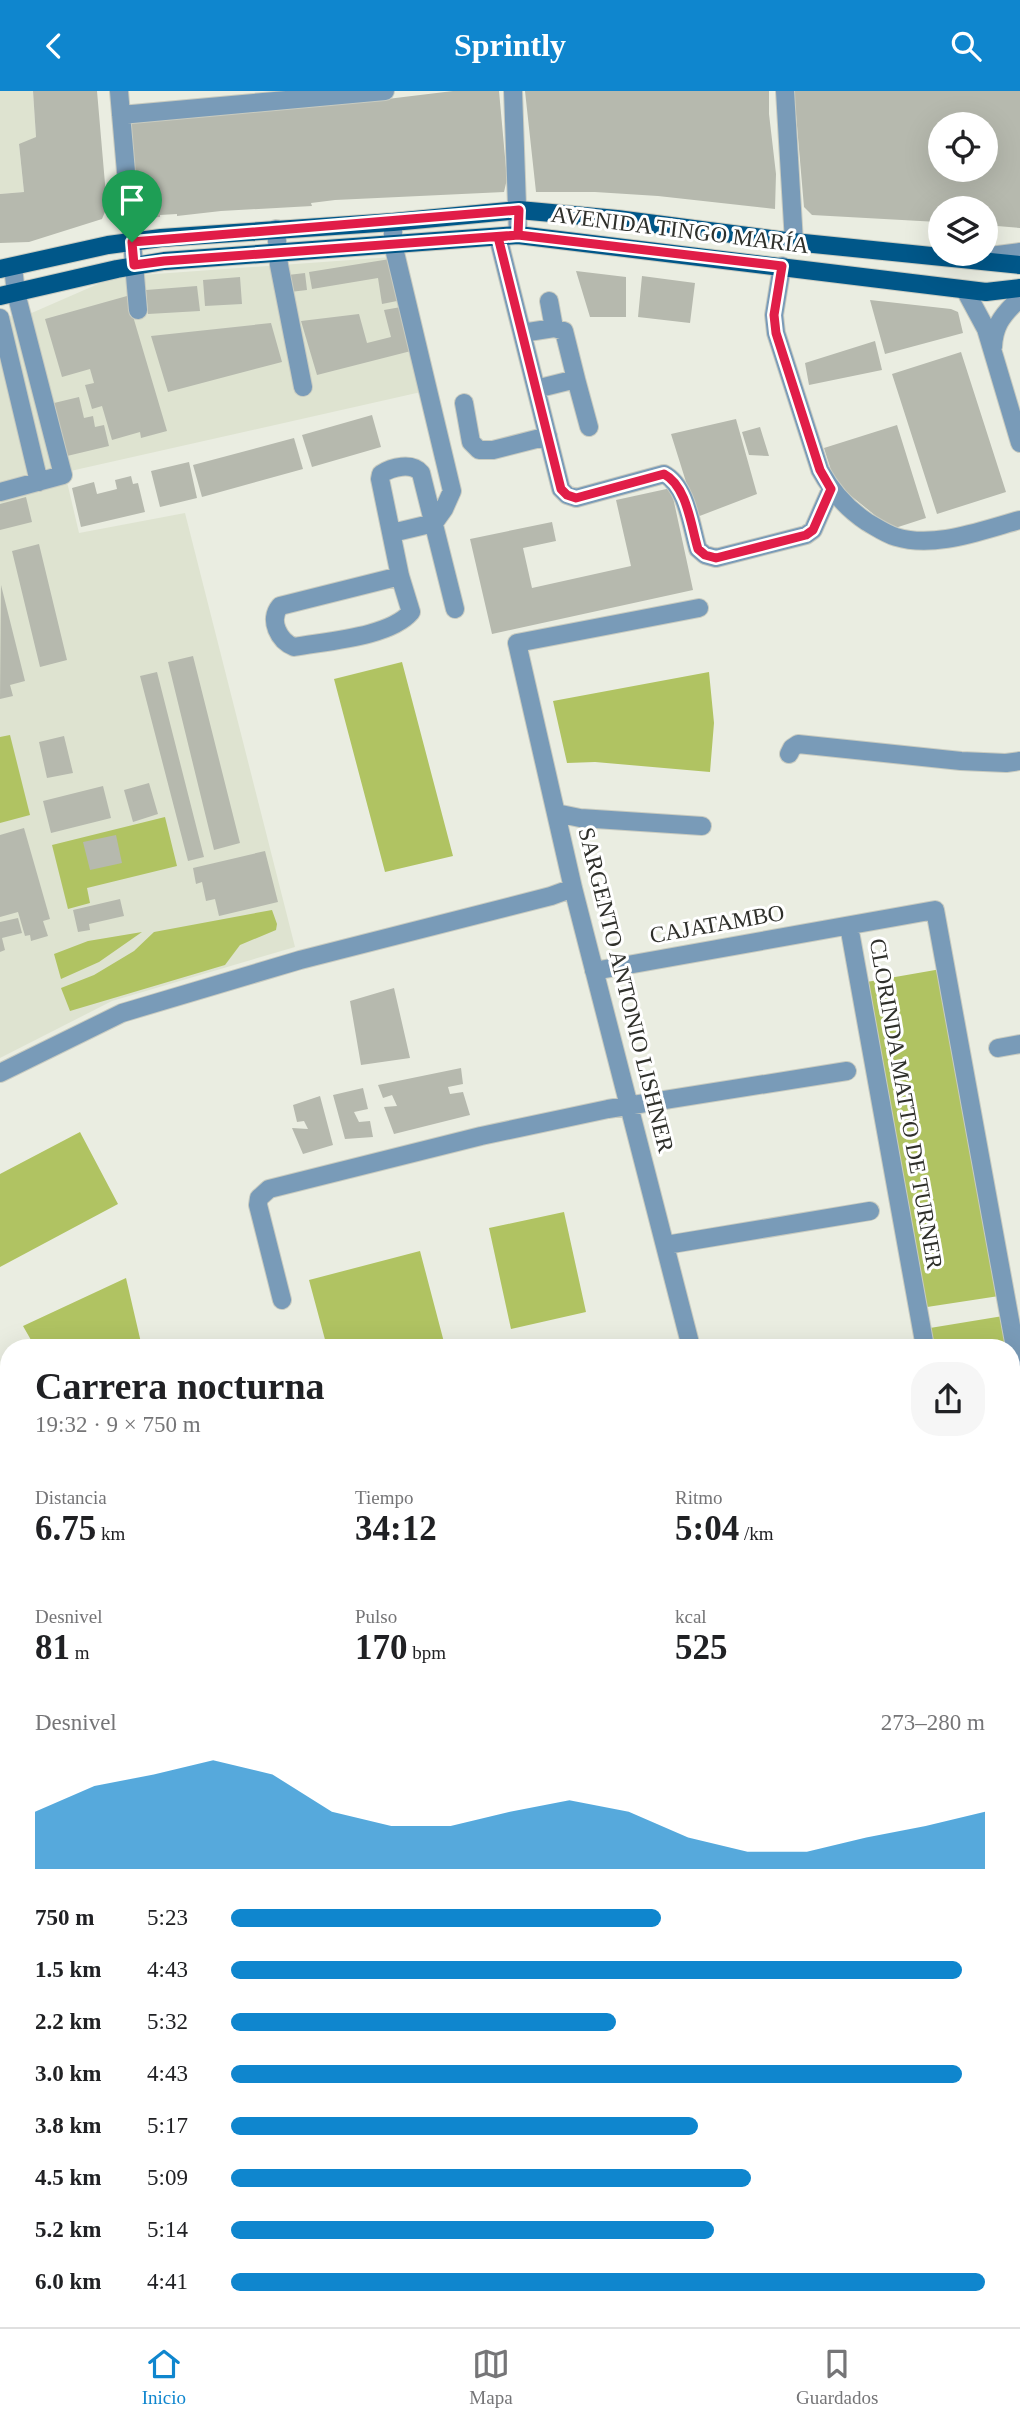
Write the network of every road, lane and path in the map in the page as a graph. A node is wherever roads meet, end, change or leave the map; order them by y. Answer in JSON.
{"nodes":[{"id":1,"x":119,"y":91,"type":"edge"},
{"id":2,"x":385,"y":91,"type":"edge"},
{"id":3,"x":513,"y":91,"type":"edge"},
{"id":4,"x":785,"y":91,"type":"edge"},
{"id":5,"x":121,"y":115,"type":"junction"},
{"id":6,"x":519,"y":210,"type":"junction"},
{"id":7,"x":617,"y":219,"type":"junction"},
{"id":8,"x":393,"y":222,"type":"junction"},
{"id":9,"x":276,"y":229,"type":"junction"},
{"id":10,"x":518,"y":235,"type":"junction"},
{"id":11,"x":498,"y":237,"type":"junction"},
{"id":12,"x":132,"y":242,"type":"junction"},
{"id":13,"x":794,"y":242,"type":"junction"},
{"id":14,"x":393,"y":244,"type":"junction"},
{"id":15,"x":612,"y":247,"type":"junction"},
{"id":16,"x":1020,"y":252,"type":"edge"},
{"id":17,"x":278,"y":253,"type":"junction"},
{"id":18,"x":928,"y":254,"type":"edge"},
{"id":19,"x":998,"y":255,"type":"edge"},
{"id":20,"x":998,"y":262,"type":"edge"},
{"id":21,"x":134,"y":265,"type":"junction"},
{"id":22,"x":1020,"y":265,"type":"edge"},
{"id":23,"x":782,"y":266,"type":"junction"},
{"id":24,"x":6,"y":268,"type":"edge"},
{"id":25,"x":965,"y":290,"type":"junction"},
{"id":26,"x":8,"y":295,"type":"edge"},
{"id":27,"x":1018,"y":299,"type":"edge"},
{"id":28,"x":549,"y":301,"type":"dead end"},
{"id":29,"x":138,"y":310,"type":"dead end"},
{"id":30,"x":0,"y":318,"type":"edge"},
{"id":31,"x":554,"y":328,"type":"junction"},
{"id":32,"x":522,"y":333,"type":"junction"},
{"id":33,"x":993,"y":350,"type":"junction"},
{"id":34,"x":576,"y":379,"type":"junction"},
{"id":35,"x":39,"y":383,"type":"junction"},
{"id":36,"x":303,"y":387,"type":"dead end"},
{"id":37,"x":17,"y":389,"type":"junction"},
{"id":38,"x":536,"y":389,"type":"junction"},
{"id":39,"x":464,"y":403,"type":"dead end"},
{"id":40,"x":589,"y":427,"type":"dead end"},
{"id":41,"x":548,"y":436,"type":"junction"},
{"id":42,"x":1020,"y":443,"type":"edge"},
{"id":43,"x":39,"y":482,"type":"junction"},
{"id":44,"x":831,"y":489,"type":"junction"},
{"id":45,"x":0,"y":492,"type":"edge"},
{"id":46,"x":1020,"y":520,"type":"edge"},
{"id":47,"x":434,"y":523,"type":"junction"},
{"id":48,"x":392,"y":533,"type":"junction"},
{"id":49,"x":400,"y":576,"type":"junction"},
{"id":50,"x":699,"y":608,"type":"dead end"},
{"id":51,"x":455,"y":609,"type":"dead end"},
{"id":52,"x":789,"y":754,"type":"dead end"},
{"id":53,"x":1020,"y":761,"type":"edge"},
{"id":54,"x":556,"y":813,"type":"junction"},
{"id":55,"x":702,"y":827,"type":"dead end"},
{"id":56,"x":573,"y":888,"type":"junction"},
{"id":57,"x":849,"y":926,"type":"junction"},
{"id":58,"x":594,"y":971,"type":"junction"},
{"id":59,"x":1020,"y":1044,"type":"edge"},
{"id":60,"x":998,"y":1048,"type":"dead end"},
{"id":61,"x":847,"y":1071,"type":"dead end"},
{"id":62,"x":0,"y":1073,"type":"edge"},
{"id":63,"x":630,"y":1105,"type":"junction"},
{"id":64,"x":870,"y":1211,"type":"dead end"},
{"id":65,"x":666,"y":1245,"type":"junction"},
{"id":66,"x":282,"y":1300,"type":"dead end"},
{"id":67,"x":689,"y":1339,"type":"edge"},
{"id":68,"x":924,"y":1339,"type":"edge"},
{"id":69,"x":1013,"y":1339,"type":"edge"}],
"edges":[{"from":1,"to":5,"type":"street"},
{"from":2,"to":5,"type":"street"},
{"from":3,"to":6,"type":"street"},
{"from":4,"to":13,"type":"street"},
{"from":5,"to":12,"type":"street"},
{"from":6,"to":7,"type":"main road","name":"AVENIDA TINGO MARÍA"},
{"from":6,"to":8,"type":"main road","name":"AVENIDA TINGO MARÍA"},
{"from":6,"to":10,"type":"street"},
{"from":7,"to":13,"type":"main road","name":"AVENIDA TINGO MARÍA"},
{"from":7,"to":15,"type":"main road"},
{"from":8,"to":9,"type":"main road","name":"AVENIDA TINGO MARÍA"},
{"from":8,"to":14,"type":"street"},
{"from":9,"to":12,"type":"main road","name":"AVENIDA TINGO MARÍA"},
{"from":9,"to":17,"type":"street"},
{"from":10,"to":11,"type":"main road","name":"AVENIDA TINGO MARÍA"},
{"from":10,"to":15,"type":"main road","name":"AVENIDA TINGO MARÍA"},
{"from":11,"to":14,"type":"main road","name":"AVENIDA TINGO MARÍA"},
{"from":11,"to":32,"type":"street"},
{"from":12,"to":21,"type":"street"},
{"from":12,"to":24,"type":"main road","name":"AVENIDA TINGO MARÍA"},
{"from":13,"to":18,"type":"main road","name":"AVENIDA TINGO MARÍA"},
{"from":14,"to":17,"type":"main road","name":"AVENIDA TINGO MARÍA"},
{"from":14,"to":47,"type":"street"},
{"from":15,"to":23,"type":"main road","name":"AVENIDA TINGO MARÍA"},
{"from":16,"to":19,"type":"street","name":"AVENIDA TINGO MARÍA"},
{"from":17,"to":21,"type":"main road","name":"AVENIDA TINGO MARÍA"},
{"from":17,"to":36,"type":"street"},
{"from":20,"to":22,"type":"main road"},
{"from":21,"to":26,"type":"main road","name":"AVENIDA TINGO MARÍA"},
{"from":21,"to":29,"type":"street"},
{"from":23,"to":25,"type":"main road","name":"AVENIDA TINGO MARÍA"},
{"from":23,"to":44,"type":"street"},
{"from":24,"to":26,"type":"street"},
{"from":25,"to":27,"type":"main road","name":"AVENIDA TINGO MARÍA"},
{"from":25,"to":33,"type":"street"},
{"from":26,"to":35,"type":"street"},
{"from":27,"to":33,"type":"street"},
{"from":28,"to":31,"type":"street"},
{"from":30,"to":37,"type":"street"},
{"from":31,"to":32,"type":"street"},
{"from":31,"to":34,"type":"street"},
{"from":32,"to":38,"type":"street"},
{"from":33,"to":42,"type":"street"},
{"from":34,"to":38,"type":"street"},
{"from":34,"to":40,"type":"street"},
{"from":35,"to":37,"type":"street"},
{"from":35,"to":43,"type":"street"},
{"from":37,"to":43,"type":"street"},
{"from":38,"to":41,"type":"street"},
{"from":39,"to":41,"type":"street"},
{"from":41,"to":44,"type":"street"},
{"from":43,"to":45,"type":"street"},
{"from":44,"to":46,"type":"street"},
{"from":47,"to":48,"type":"street"},
{"from":47,"to":48,"type":"street"},
{"from":47,"to":51,"type":"street"},
{"from":48,"to":49,"type":"street"},
{"from":49,"to":49,"type":"street"},
{"from":50,"to":54,"type":"street","name":"SARGENTO ANTONIO LISHNER"},
{"from":52,"to":53,"type":"street"},
{"from":54,"to":55,"type":"street"},
{"from":54,"to":56,"type":"street","name":"SARGENTO ANTONIO LISHNER"},
{"from":56,"to":58,"type":"street","name":"SARGENTO ANTONIO LISHNER"},
{"from":56,"to":62,"type":"street"},
{"from":57,"to":58,"type":"street","name":"CAJATAMBO"},
{"from":57,"to":68,"type":"street","name":"CLORINDA MATTO DE TURNER"},
{"from":57,"to":69,"type":"street","name":"CLORINDA MATTO DE TURNER"},
{"from":58,"to":63,"type":"street","name":"SARGENTO ANTONIO LISHNER"},
{"from":59,"to":60,"type":"street"},
{"from":61,"to":63,"type":"street"},
{"from":63,"to":65,"type":"street","name":"SARGENTO ANTONIO LISHNER"},
{"from":63,"to":66,"type":"street"},
{"from":64,"to":65,"type":"street"},
{"from":65,"to":67,"type":"street","name":"SARGENTO ANTONIO LISHNER"}]}
